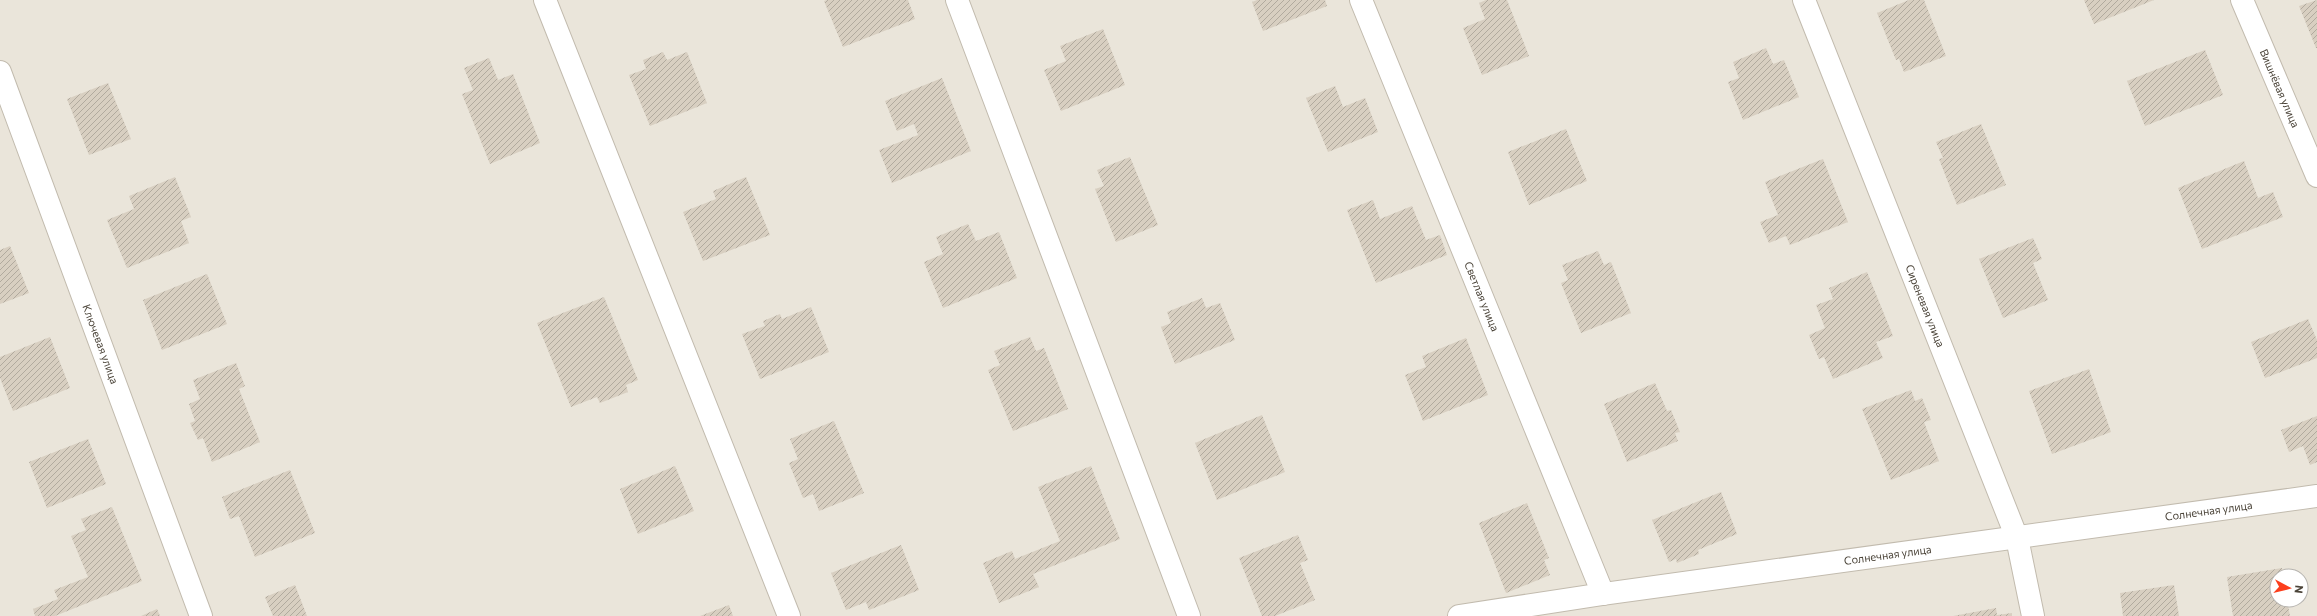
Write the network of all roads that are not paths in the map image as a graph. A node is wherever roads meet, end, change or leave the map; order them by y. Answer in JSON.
{"nodes":[{"id":1,"x":545,"y":0,"type":"edge"},
{"id":2,"x":957,"y":0,"type":"edge"},
{"id":3,"x":1361,"y":0,"type":"edge"},
{"id":4,"x":1804,"y":0,"type":"edge"},
{"id":5,"x":2242,"y":0,"type":"edge"},
{"id":6,"x":0,"y":72,"type":"edge"},
{"id":7,"x":2317,"y":176,"type":"edge"},
{"id":8,"x":2317,"y":496,"type":"edge"},
{"id":9,"x":2017,"y":538,"type":"junction"},
{"id":10,"x":1603,"y":594,"type":"junction"},
{"id":11,"x":201,"y":616,"type":"edge"},
{"id":12,"x":789,"y":616,"type":"edge"},
{"id":13,"x":1189,"y":616,"type":"edge"},
{"id":14,"x":1459,"y":616,"type":"edge"},
{"id":15,"x":2033,"y":616,"type":"edge"}],
"edges":[{"from":1,"to":12,"type":"street"},
{"from":2,"to":13,"type":"street"},
{"from":3,"to":10,"type":"street","name":"Светлая улица"},
{"from":4,"to":9,"type":"street","name":"Сиреневая улица"},
{"from":5,"to":7,"type":"street","name":"Вишнёвая улица"},
{"from":6,"to":11,"type":"street","name":"Ключевая улица"},
{"from":8,"to":9,"type":"street","name":"Солнечная улица"},
{"from":9,"to":10,"type":"street","name":"Солнечная улица"},
{"from":9,"to":15,"type":"street","name":"Сиреневая улица"},
{"from":10,"to":14,"type":"street","name":"Солнечная улица"}]}
